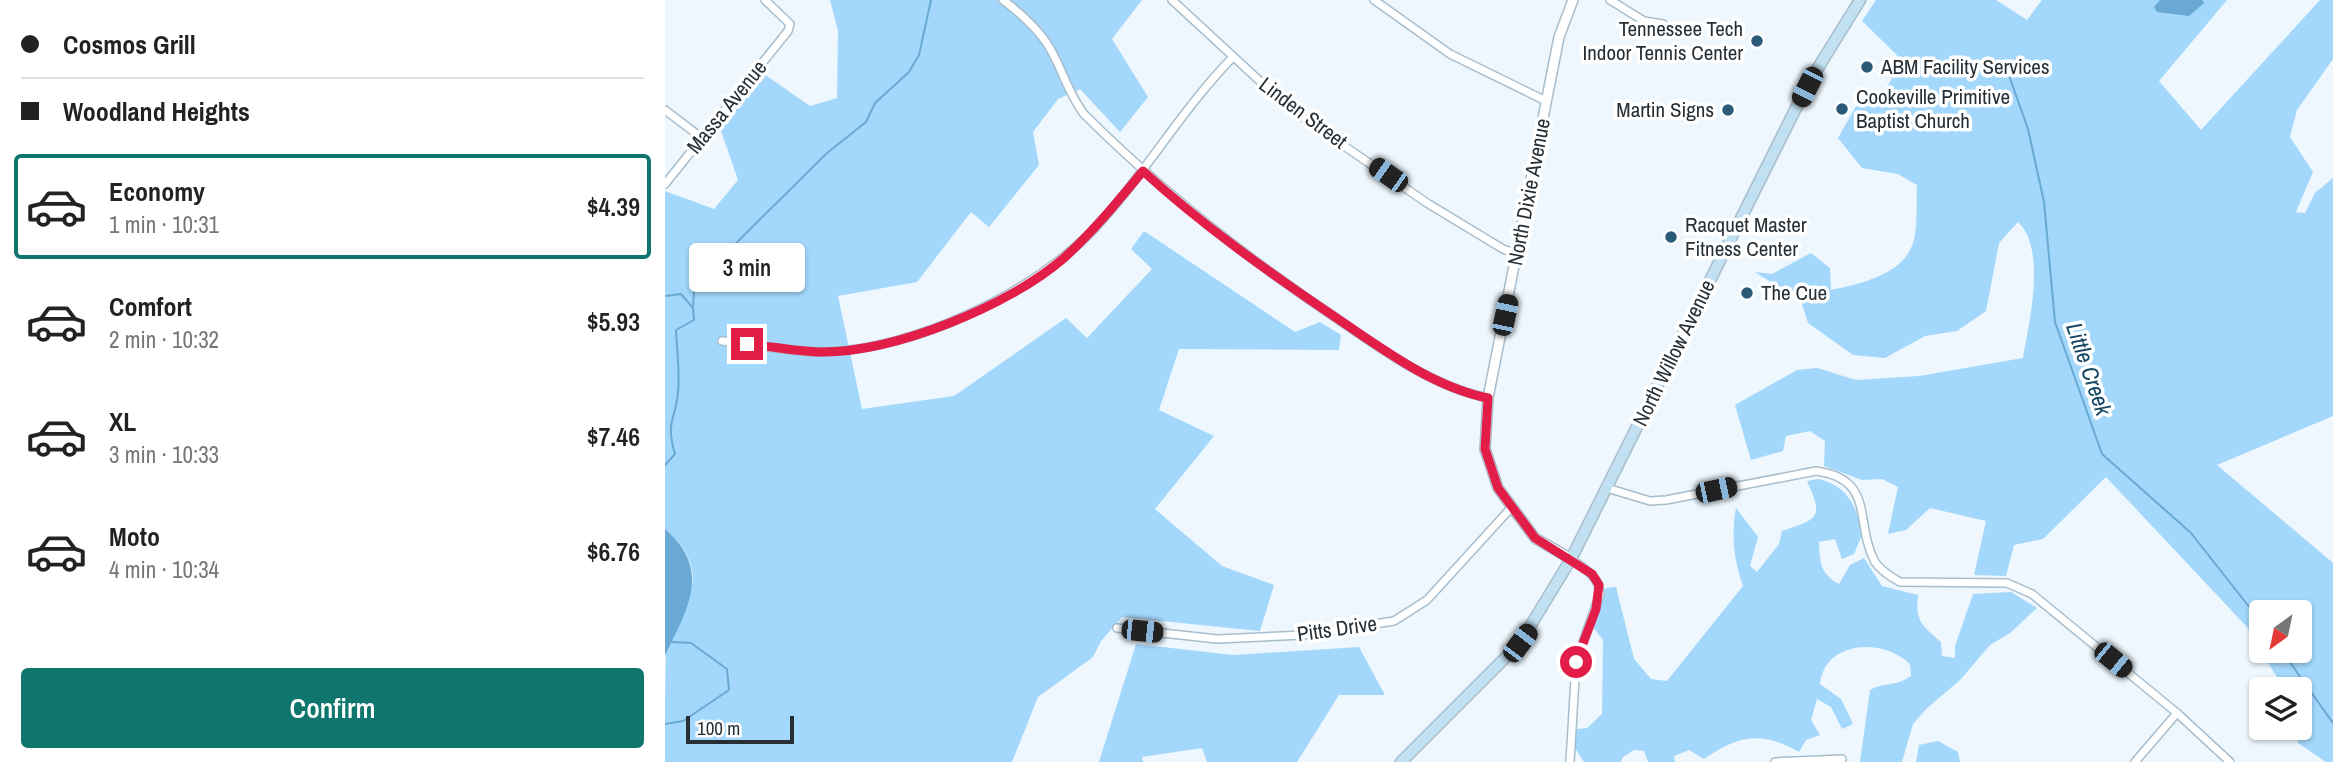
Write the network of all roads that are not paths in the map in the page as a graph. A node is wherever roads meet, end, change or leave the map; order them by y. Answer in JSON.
{"nodes":[{"id":1,"x":767,"y":0,"type":"edge"},
{"id":2,"x":1003,"y":0,"type":"edge"},
{"id":3,"x":1172,"y":0,"type":"edge"},
{"id":4,"x":1374,"y":0,"type":"edge"},
{"id":5,"x":1573,"y":0,"type":"edge"},
{"id":6,"x":1610,"y":0,"type":"edge"},
{"id":7,"x":1860,"y":0,"type":"edge"},
{"id":8,"x":1663,"y":24,"type":"dead end"},
{"id":9,"x":1233,"y":57,"type":"junction"},
{"id":10,"x":1546,"y":101,"type":"junction"},
{"id":11,"x":665,"y":110,"type":"edge"},
{"id":12,"x":702,"y":138,"type":"junction"},
{"id":13,"x":1143,"y":171,"type":"junction"},
{"id":14,"x":665,"y":184,"type":"edge"},
{"id":15,"x":1517,"y":254,"type":"junction"},
{"id":16,"x":722,"y":341,"type":"dead end"},
{"id":17,"x":1488,"y":398,"type":"junction"},
{"id":18,"x":1608,"y":488,"type":"junction"},
{"id":19,"x":1511,"y":508,"type":"junction"},
{"id":20,"x":1571,"y":559,"type":"junction"},
{"id":21,"x":1117,"y":628,"type":"dead end"},
{"id":22,"x":2177,"y":713,"type":"junction"},
{"id":23,"x":1842,"y":759,"type":"dead end"},
{"id":24,"x":1401,"y":762,"type":"edge"},
{"id":25,"x":1570,"y":762,"type":"edge"},
{"id":26,"x":1775,"y":762,"type":"edge"},
{"id":27,"x":2134,"y":762,"type":"edge"},
{"id":28,"x":2230,"y":762,"type":"edge"}],
"edges":[{"from":1,"to":12,"type":"street","name":"Massa Avenue"},
{"from":2,"to":13,"type":"street"},
{"from":3,"to":9,"type":"street","name":"Linden Street"},
{"from":4,"to":10,"type":"street"},
{"from":5,"to":10,"type":"street","name":"North Dixie Avenue"},
{"from":6,"to":8,"type":"street"},
{"from":7,"to":18,"type":"main road","name":"North Willow Avenue"},
{"from":9,"to":13,"type":"street"},
{"from":9,"to":15,"type":"street","name":"Linden Street"},
{"from":10,"to":15,"type":"street","name":"North Dixie Avenue"},
{"from":11,"to":12,"type":"street"},
{"from":12,"to":14,"type":"street","name":"Massa Avenue"},
{"from":13,"to":16,"type":"street"},
{"from":13,"to":17,"type":"street"},
{"from":15,"to":17,"type":"street","name":"North Dixie Avenue"},
{"from":17,"to":19,"type":"street","name":"North Dixie Avenue"},
{"from":18,"to":20,"type":"main road","name":"North Willow Avenue"},
{"from":18,"to":22,"type":"street"},
{"from":19,"to":20,"type":"street","name":"North Dixie Avenue"},
{"from":19,"to":21,"type":"street","name":"Pitts Drive"},
{"from":20,"to":24,"type":"main road","name":"North Willow Avenue"},
{"from":20,"to":25,"type":"street"},
{"from":22,"to":27,"type":"street"},
{"from":22,"to":28,"type":"street"},
{"from":23,"to":26,"type":"street"}]}
